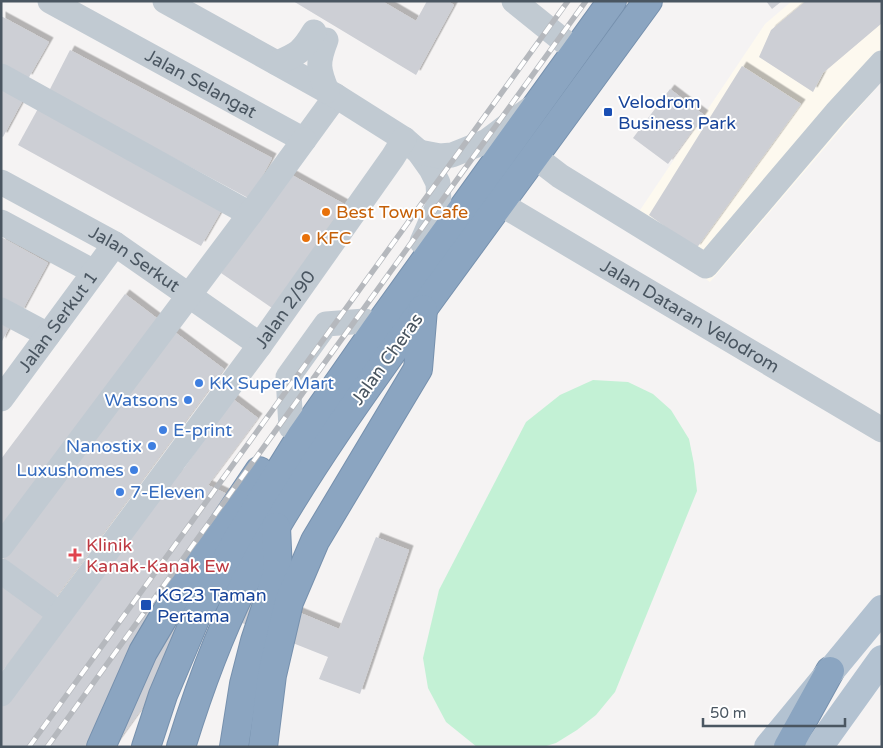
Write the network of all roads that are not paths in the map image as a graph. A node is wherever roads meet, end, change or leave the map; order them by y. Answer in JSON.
{"nodes":[{"id":1,"x":50,"y":1,"type":"edge"},
{"id":2,"x":165,"y":1,"type":"edge"},
{"id":3,"x":514,"y":1,"type":"edge"},
{"id":4,"x":612,"y":1,"type":"edge"},
{"id":5,"x":648,"y":1,"type":"edge"},
{"id":6,"x":576,"y":51,"type":"junction"},
{"id":7,"x":882,"y":63,"type":"edge"},
{"id":8,"x":277,"y":64,"type":"junction"},
{"id":9,"x":1,"y":76,"type":"edge"},
{"id":10,"x":331,"y":94,"type":"junction"},
{"id":11,"x":542,"y":99,"type":"junction"},
{"id":12,"x":304,"y":140,"type":"junction"},
{"id":13,"x":411,"y":146,"type":"junction"},
{"id":14,"x":534,"y":156,"type":"junction"},
{"id":15,"x":1,"y":182,"type":"edge"},
{"id":16,"x":499,"y":203,"type":"junction"},
{"id":17,"x":462,"y":210,"type":"junction"},
{"id":18,"x":250,"y":214,"type":"junction"},
{"id":19,"x":1,"y":222,"type":"edge"},
{"id":20,"x":422,"y":242,"type":"junction"},
{"id":21,"x":115,"y":244,"type":"junction"},
{"id":22,"x":94,"y":272,"type":"junction"},
{"id":23,"x":189,"y":296,"type":"junction"},
{"id":24,"x":423,"y":309,"type":"junction"},
{"id":25,"x":1,"y":310,"type":"edge"},
{"id":26,"x":48,"y":335,"type":"junction"},
{"id":27,"x":260,"y":345,"type":"junction"},
{"id":28,"x":1,"y":399,"type":"edge"},
{"id":29,"x":882,"y":430,"type":"edge"},
{"id":30,"x":276,"y":527,"type":"junction"},
{"id":31,"x":1,"y":546,"type":"edge"},
{"id":32,"x":1,"y":572,"type":"edge"},
{"id":33,"x":882,"y":609,"type":"edge"},
{"id":34,"x":60,"y":614,"type":"junction"},
{"id":35,"x":882,"y":659,"type":"edge"},
{"id":36,"x":830,"y":672,"type":"junction"},
{"id":37,"x":1,"y":694,"type":"edge"},
{"id":38,"x":101,"y":746,"type":"edge"},
{"id":39,"x":146,"y":747,"type":"edge"},
{"id":40,"x":181,"y":747,"type":"edge"},
{"id":41,"x":234,"y":747,"type":"edge"},
{"id":42,"x":263,"y":747,"type":"edge"},
{"id":43,"x":768,"y":747,"type":"edge"},
{"id":44,"x":788,"y":747,"type":"edge"},
{"id":45,"x":819,"y":747,"type":"edge"}],
"edges":[{"from":1,"to":12,"type":"street","name":"Jalan Selangat"},
{"from":2,"to":8,"type":"street"},
{"from":3,"to":6,"type":"street"},
{"from":4,"to":6,"type":"highway","name":"Jalan Cheras"},
{"from":5,"to":14,"type":"highway","name":"Jalan Cheras"},
{"from":6,"to":11,"type":"highway","name":"Jalan Cheras"},
{"from":7,"to":14,"type":"street"},
{"from":8,"to":10,"type":"street"},
{"from":8,"to":10,"type":"street"},
{"from":9,"to":18,"type":"street"},
{"from":10,"to":12,"type":"street"},
{"from":10,"to":13,"type":"street"},
{"from":11,"to":13,"type":"street"},
{"from":11,"to":17,"type":"highway","name":"Jalan Cheras"},
{"from":12,"to":18,"type":"street"},
{"from":13,"to":20,"type":"street"},
{"from":13,"to":27,"type":"street","name":"Jalan 2/90"},
{"from":14,"to":16,"type":"highway","name":"Jalan Cheras"},
{"from":15,"to":21,"type":"street","name":"Jalan Serkut"},
{"from":16,"to":24,"type":"highway","name":"Jalan Cheras"},
{"from":16,"to":29,"type":"street","name":"Jalan Dataran Velodrom"},
{"from":17,"to":20,"type":"highway"},
{"from":17,"to":39,"type":"highway","name":"Jalan Cheras"},
{"from":18,"to":23,"type":"street"},
{"from":19,"to":22,"type":"street","name":"Jalan Serkut"},
{"from":20,"to":38,"type":"highway"},
{"from":21,"to":22,"type":"street","name":"Jalan Serkut 1"},
{"from":21,"to":23,"type":"street","name":"Jalan Serkut"},
{"from":22,"to":26,"type":"street","name":"Jalan Serkut 1"},
{"from":23,"to":27,"type":"street","name":"Jalan Serkut"},
{"from":23,"to":31,"type":"street"},
{"from":24,"to":30,"type":"highway","name":"Jalan Cheras"},
{"from":24,"to":42,"type":"highway"},
{"from":25,"to":26,"type":"street"},
{"from":26,"to":28,"type":"street","name":"Jalan Serkut 1"},
{"from":27,"to":34,"type":"street","name":"Jalan 2/90"},
{"from":30,"to":40,"type":"highway","name":"Jalan Cheras"},
{"from":30,"to":41,"type":"highway"},
{"from":32,"to":34,"type":"street"},
{"from":33,"to":36,"type":"main road"},
{"from":34,"to":37,"type":"street","name":"Jalan 2/90"},
{"from":35,"to":45,"type":"main road"},
{"from":36,"to":43,"type":"main road"},
{"from":36,"to":44,"type":"highway"}]}
